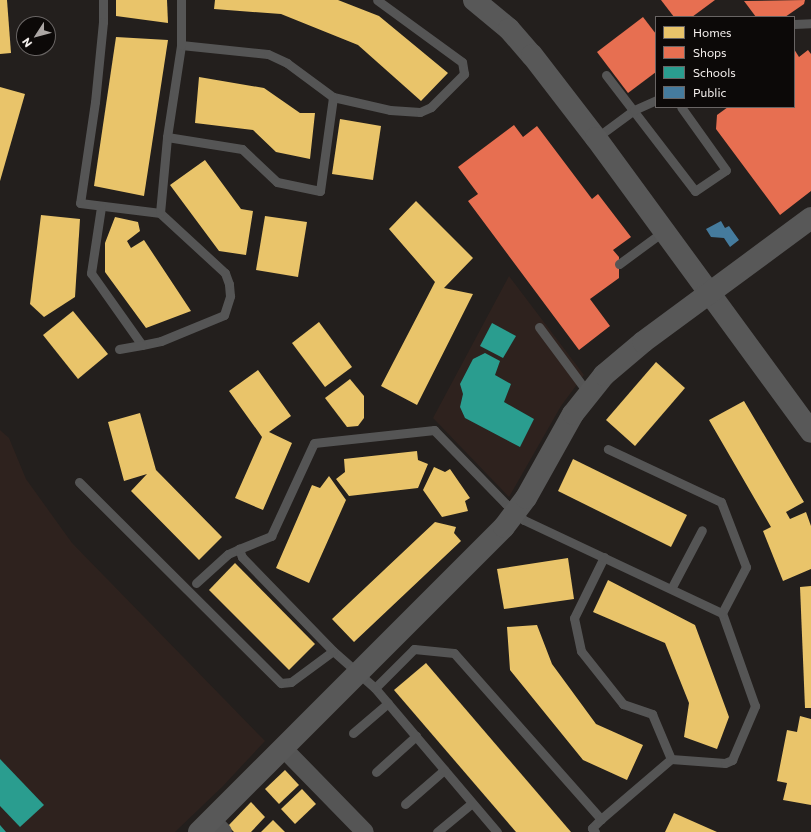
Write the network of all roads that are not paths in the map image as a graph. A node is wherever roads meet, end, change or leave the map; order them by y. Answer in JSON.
{"nodes":[{"id":1,"x":103,"y":0,"type":"edge"},
{"id":2,"x":181,"y":0,"type":"edge"},
{"id":3,"x":378,"y":0,"type":"edge"},
{"id":4,"x":474,"y":0,"type":"edge"},
{"id":5,"x":811,"y":23,"type":"edge"},
{"id":6,"x":795,"y":24,"type":"edge"},
{"id":7,"x":181,"y":44,"type":"junction"},
{"id":8,"x":606,"y":75,"type":"dead end"},
{"id":9,"x":333,"y":97,"type":"junction"},
{"id":10,"x":655,"y":100,"type":"edge"},
{"id":11,"x":683,"y":108,"type":"edge"},
{"id":12,"x":634,"y":110,"type":"junction"},
{"id":13,"x":167,"y":137,"type":"junction"},
{"id":14,"x":596,"y":138,"type":"junction"},
{"id":15,"x":101,"y":207,"type":"junction"},
{"id":16,"x":160,"y":213,"type":"junction"},
{"id":17,"x":811,"y":218,"type":"edge"},
{"id":18,"x":664,"y":231,"type":"junction"},
{"id":19,"x":619,"y":264,"type":"dead end"},
{"id":20,"x":709,"y":292,"type":"junction"},
{"id":21,"x":539,"y":327,"type":"dead end"},
{"id":22,"x":142,"y":345,"type":"junction"},
{"id":23,"x":119,"y":349,"type":"dead end"},
{"id":24,"x":588,"y":393,"type":"junction"},
{"id":25,"x":811,"y":432,"type":"edge"},
{"id":26,"x":608,"y":449,"type":"dead end"},
{"id":27,"x":79,"y":482,"type":"dead end"},
{"id":28,"x":515,"y":512,"type":"junction"},
{"id":29,"x":702,"y":530,"type":"dead end"},
{"id":30,"x":239,"y":549,"type":"junction"},
{"id":31,"x":604,"y":557,"type":"junction"},
{"id":32,"x":196,"y":583,"type":"dead end"},
{"id":33,"x":672,"y":587,"type":"junction"},
{"id":34,"x":722,"y":613,"type":"junction"},
{"id":35,"x":333,"y":651,"type":"junction"},
{"id":36,"x":359,"y":672,"type":"junction"},
{"id":37,"x":375,"y":688,"type":"junction"},
{"id":38,"x":388,"y":703,"type":"junction"},
{"id":39,"x":353,"y":733,"type":"dead end"},
{"id":40,"x":416,"y":736,"type":"junction"},
{"id":41,"x":283,"y":748,"type":"junction"},
{"id":42,"x":671,"y":759,"type":"junction"},
{"id":43,"x":444,"y":770,"type":"junction"},
{"id":44,"x":376,"y":772,"type":"dead end"},
{"id":45,"x":472,"y":803,"type":"junction"},
{"id":46,"x":405,"y":804,"type":"dead end"},
{"id":47,"x":600,"y":819,"type":"junction"},
{"id":48,"x":211,"y":828,"type":"edge"},
{"id":49,"x":364,"y":832,"type":"edge"},
{"id":50,"x":437,"y":832,"type":"edge"},
{"id":51,"x":497,"y":832,"type":"edge"},
{"id":52,"x":595,"y":832,"type":"edge"}],
"edges":[{"from":1,"to":15,"type":"lane"},
{"from":2,"to":7,"type":"lane"},
{"from":3,"to":9,"type":"lane"},
{"from":4,"to":14,"type":"street"},
{"from":5,"to":6,"type":"lane"},
{"from":7,"to":9,"type":"lane"},
{"from":7,"to":13,"type":"lane"},
{"from":8,"to":12,"type":"lane"},
{"from":9,"to":13,"type":"lane"},
{"from":10,"to":12,"type":"lane"},
{"from":11,"to":12,"type":"lane"},
{"from":12,"to":14,"type":"lane"},
{"from":13,"to":16,"type":"lane"},
{"from":14,"to":18,"type":"street"},
{"from":15,"to":16,"type":"lane"},
{"from":15,"to":22,"type":"lane"},
{"from":16,"to":22,"type":"lane"},
{"from":17,"to":20,"type":"street"},
{"from":18,"to":19,"type":"lane"},
{"from":18,"to":20,"type":"street"},
{"from":20,"to":24,"type":"street"},
{"from":20,"to":25,"type":"street"},
{"from":21,"to":24,"type":"lane"},
{"from":22,"to":23,"type":"lane"},
{"from":24,"to":28,"type":"street"},
{"from":26,"to":34,"type":"lane"},
{"from":27,"to":35,"type":"lane"},
{"from":28,"to":30,"type":"lane"},
{"from":28,"to":31,"type":"lane"},
{"from":28,"to":36,"type":"street"},
{"from":29,"to":33,"type":"lane"},
{"from":30,"to":32,"type":"lane"},
{"from":30,"to":35,"type":"lane"},
{"from":31,"to":33,"type":"lane"},
{"from":31,"to":42,"type":"lane"},
{"from":33,"to":34,"type":"lane"},
{"from":34,"to":42,"type":"lane"},
{"from":35,"to":36,"type":"lane"},
{"from":36,"to":37,"type":"lane"},
{"from":36,"to":41,"type":"street"},
{"from":37,"to":38,"type":"lane"},
{"from":37,"to":47,"type":"lane"},
{"from":38,"to":39,"type":"lane"},
{"from":38,"to":40,"type":"lane"},
{"from":40,"to":43,"type":"lane"},
{"from":40,"to":44,"type":"lane"},
{"from":41,"to":48,"type":"street"},
{"from":41,"to":49,"type":"street"},
{"from":42,"to":47,"type":"lane"},
{"from":43,"to":45,"type":"lane"},
{"from":43,"to":46,"type":"lane"},
{"from":45,"to":50,"type":"lane"},
{"from":45,"to":51,"type":"lane"},
{"from":47,"to":52,"type":"lane"}]}
